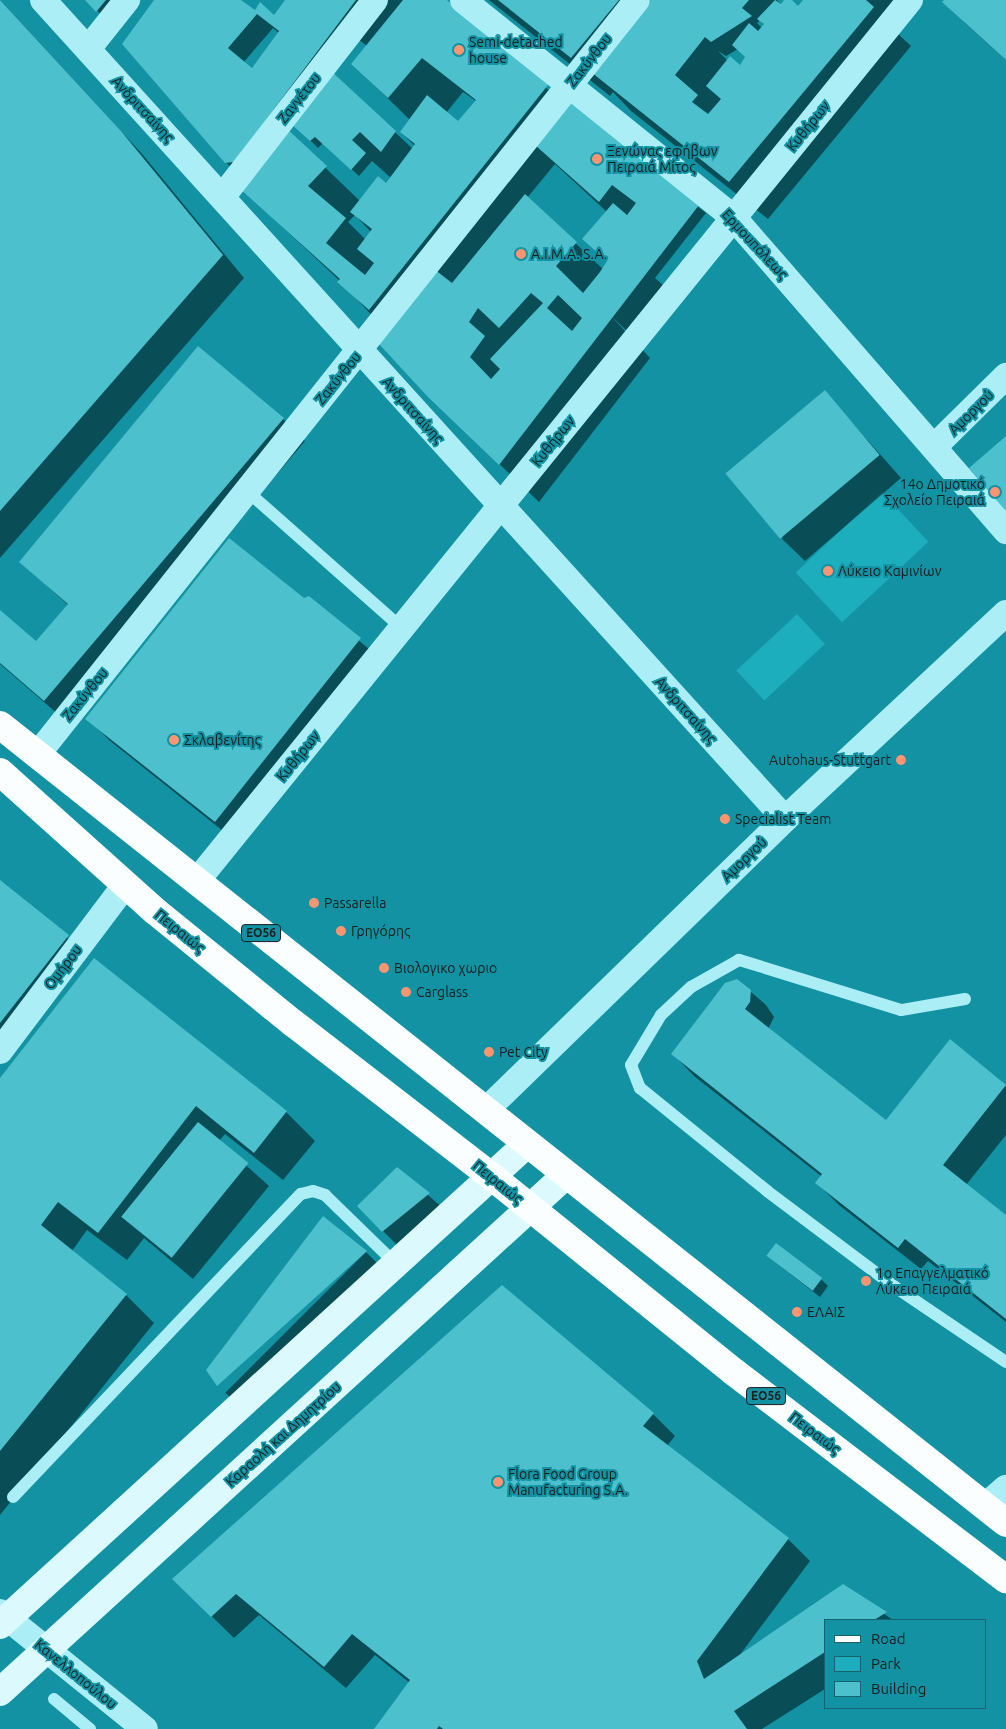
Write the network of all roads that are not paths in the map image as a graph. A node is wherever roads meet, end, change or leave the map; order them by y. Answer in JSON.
{"nodes":[{"id":1,"x":43,"y":0,"type":"edge"},
{"id":2,"x":128,"y":0,"type":"edge"},
{"id":3,"x":374,"y":0,"type":"edge"},
{"id":4,"x":463,"y":0,"type":"edge"},
{"id":5,"x":637,"y":0,"type":"edge"},
{"id":6,"x":910,"y":0,"type":"edge"},
{"id":7,"x":88,"y":49,"type":"junction"},
{"id":8,"x":569,"y":86,"type":"junction"},
{"id":9,"x":223,"y":196,"type":"junction"},
{"id":10,"x":734,"y":218,"type":"junction"},
{"id":11,"x":359,"y":351,"type":"junction"},
{"id":12,"x":1006,"y":376,"type":"edge"},
{"id":13,"x":935,"y":446,"type":"junction"},
{"id":14,"x":247,"y":491,"type":"junction"},
{"id":15,"x":500,"y":506,"type":"junction"},
{"id":16,"x":1006,"y":531,"type":"edge"},
{"id":17,"x":1006,"y":612,"type":"edge"},
{"id":18,"x":402,"y":628,"type":"junction"},
{"id":19,"x":0,"y":725,"type":"edge"},
{"id":20,"x":37,"y":755,"type":"junction"},
{"id":21,"x":1,"y":776,"type":"edge"},
{"id":22,"x":785,"y":820,"type":"junction"},
{"id":23,"x":196,"y":882,"type":"junction"},
{"id":24,"x":126,"y":884,"type":"junction"},
{"id":25,"x":965,"y":998,"type":"dead end"},
{"id":26,"x":0,"y":1051,"type":"edge"},
{"id":27,"x":486,"y":1110,"type":"junction"},
{"id":28,"x":527,"y":1144,"type":"junction"},
{"id":29,"x":566,"y":1175,"type":"junction"},
{"id":30,"x":492,"y":1176,"type":"junction"},
{"id":31,"x":530,"y":1207,"type":"junction"},
{"id":32,"x":396,"y":1264,"type":"junction"},
{"id":33,"x":1006,"y":1362,"type":"edge"},
{"id":34,"x":1006,"y":1488,"type":"edge"},
{"id":35,"x":13,"y":1497,"type":"dead end"},
{"id":36,"x":985,"y":1506,"type":"junction"},
{"id":37,"x":1006,"y":1523,"type":"edge"},
{"id":38,"x":1006,"y":1579,"type":"edge"},
{"id":39,"x":3,"y":1618,"type":"edge"},
{"id":40,"x":47,"y":1649,"type":"junction"},
{"id":41,"x":0,"y":1692,"type":"edge"},
{"id":42,"x":54,"y":1700,"type":"dead end"},
{"id":43,"x":90,"y":1729,"type":"edge"},
{"id":44,"x":145,"y":1729,"type":"edge"}],
"edges":[{"from":1,"to":7,"type":"street","name":"Ανδριτσαίνης"},
{"from":2,"to":7,"type":"street"},
{"from":3,"to":9,"type":"street","name":"Ζαννέτου"},
{"from":4,"to":8,"type":"street","name":"Ερμουπόλεως"},
{"from":5,"to":8,"type":"street","name":"Ζακύνθου"},
{"from":6,"to":10,"type":"street","name":"Κυθήρων"},
{"from":7,"to":9,"type":"street","name":"Ανδριτσαίνης"},
{"from":8,"to":10,"type":"street","name":"Ερμουπόλεως"},
{"from":8,"to":11,"type":"street","name":"Ζακύνθου"},
{"from":9,"to":11,"type":"street","name":"Ανδριτσαίνης"},
{"from":10,"to":13,"type":"street","name":"Ερμουπόλεως"},
{"from":10,"to":15,"type":"street","name":"Κυθήρων"},
{"from":11,"to":14,"type":"street","name":"Ζακύνθου"},
{"from":11,"to":15,"type":"street","name":"Ανδριτσαίνης"},
{"from":12,"to":13,"type":"street","name":"Αμοργού"},
{"from":13,"to":16,"type":"street","name":"Ερμουπόλεως"},
{"from":14,"to":18,"type":"lane"},
{"from":14,"to":20,"type":"street","name":"Ζακύνθου"},
{"from":15,"to":18,"type":"street","name":"Κυθήρων"},
{"from":15,"to":22,"type":"street","name":"Ανδριτσαίνης"},
{"from":17,"to":22,"type":"street","name":"Αμοργού"},
{"from":18,"to":23,"type":"street","name":"Κυθήρων"},
{"from":19,"to":20,"type":"main road","number":"ΕΟ56"},
{"from":20,"to":23,"type":"main road","number":"ΕΟ56"},
{"from":21,"to":24,"type":"main road","name":"Πειραιώς","number":"ΕΟ56"},
{"from":22,"to":27,"type":"street","name":"Αμοργού"},
{"from":23,"to":27,"type":"main road","number":"ΕΟ56"},
{"from":24,"to":26,"type":"street","name":"Ομήρου"},
{"from":24,"to":30,"type":"main road","name":"Πειραιώς","number":"ΕΟ56"},
{"from":25,"to":33,"type":"lane"},
{"from":27,"to":28,"type":"main road","number":"ΕΟ56"},
{"from":28,"to":29,"type":"main road","number":"ΕΟ56"},
{"from":28,"to":30,"type":"main road"},
{"from":29,"to":31,"type":"main road","name":"Καραολή και Δημητρίου"},
{"from":29,"to":36,"type":"main road","number":"ΕΟ56"},
{"from":30,"to":31,"type":"main road","name":"Πειραιώς","number":"ΕΟ56"},
{"from":30,"to":32,"type":"main road"},
{"from":31,"to":38,"type":"main road","name":"Πειραιώς","number":"ΕΟ56"},
{"from":31,"to":40,"type":"main road","name":"Καραολή και Δημητρίου"},
{"from":32,"to":35,"type":"lane"},
{"from":32,"to":39,"type":"main road"},
{"from":34,"to":36,"type":"street"},
{"from":36,"to":37,"type":"main road","number":"ΕΟ56"},
{"from":39,"to":40,"type":"street","name":"Κανελλοπούλου"},
{"from":40,"to":41,"type":"main road","name":"Καραολή και Δημητρίου"},
{"from":40,"to":44,"type":"street","name":"Κανελλοπούλου"},
{"from":42,"to":43,"type":"lane"}]}
